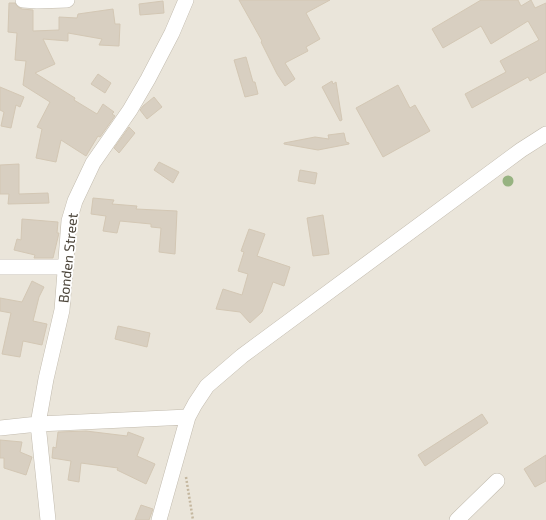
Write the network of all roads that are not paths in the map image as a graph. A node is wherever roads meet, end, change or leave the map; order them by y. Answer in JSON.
{"nodes":[{"id":1,"x":23,"y":0,"type":"edge"},
{"id":2,"x":67,"y":0,"type":"edge"},
{"id":3,"x":186,"y":0,"type":"edge"},
{"id":4,"x":546,"y":134,"type":"edge"},
{"id":5,"x":0,"y":267,"type":"edge"},
{"id":6,"x":66,"y":267,"type":"junction"},
{"id":7,"x":188,"y":417,"type":"junction"},
{"id":8,"x":38,"y":424,"type":"junction"},
{"id":9,"x":0,"y":428,"type":"edge"},
{"id":10,"x":497,"y":481,"type":"dead end"},
{"id":11,"x":48,"y":520,"type":"edge"},
{"id":12,"x":159,"y":520,"type":"edge"},
{"id":13,"x":457,"y":520,"type":"edge"}],
"edges":[{"from":1,"to":2,"type":"street"},
{"from":3,"to":6,"type":"street","name":"Bonden Street"},
{"from":4,"to":7,"type":"street"},
{"from":5,"to":6,"type":"street"},
{"from":6,"to":8,"type":"street","name":"Bonden Street"},
{"from":7,"to":8,"type":"street"},
{"from":7,"to":12,"type":"street"},
{"from":8,"to":9,"type":"street"},
{"from":8,"to":11,"type":"street","name":"Bonden Street"},
{"from":10,"to":13,"type":"street"}]}
